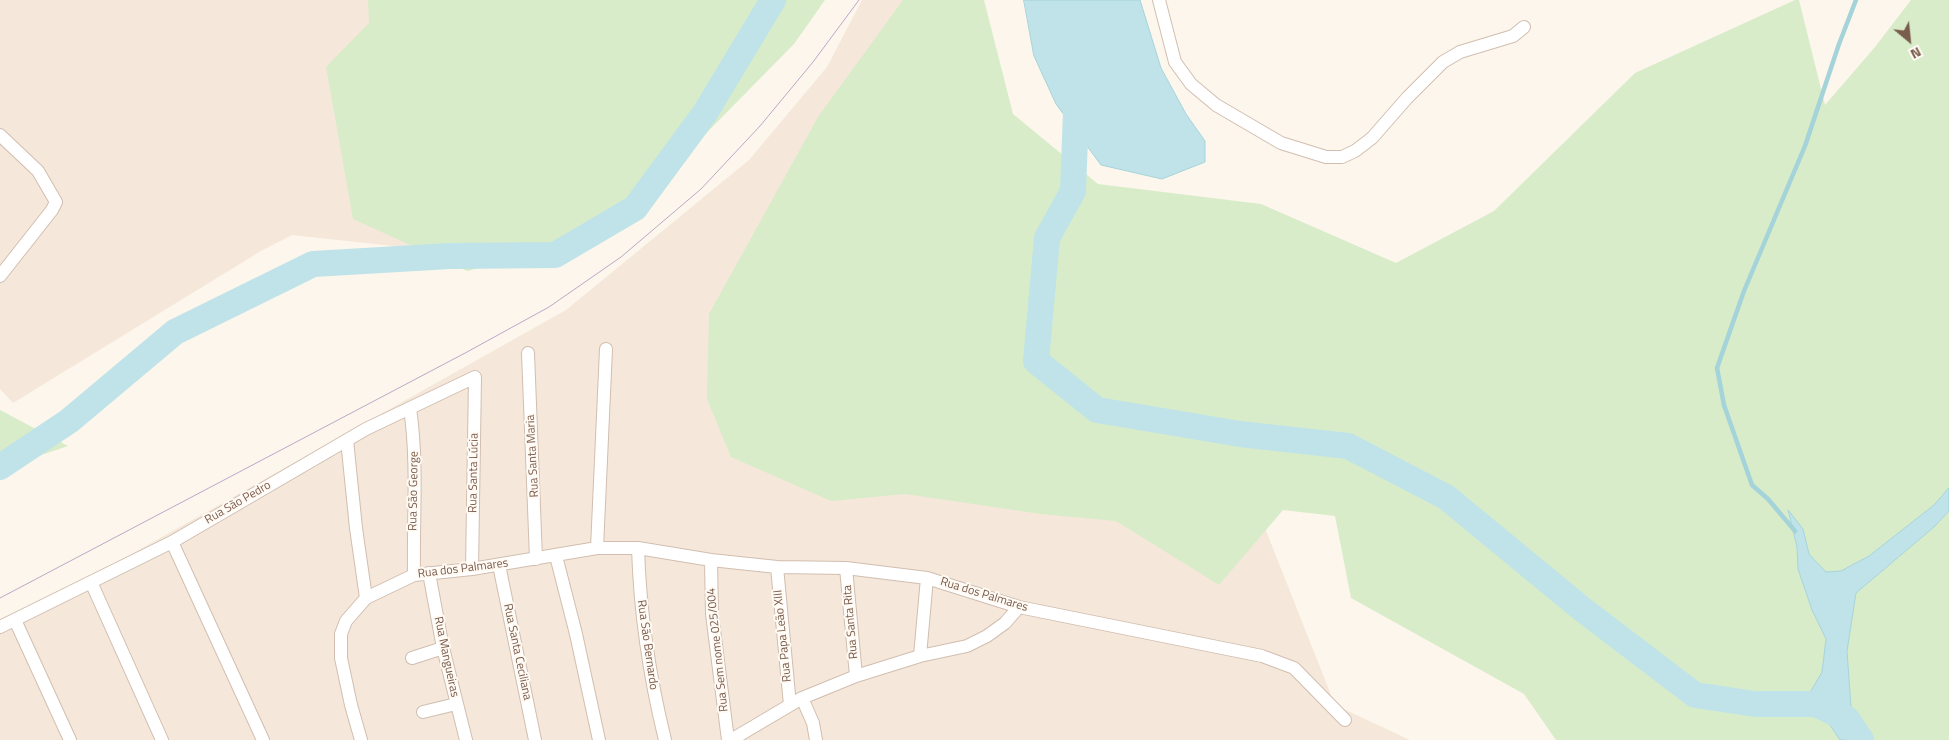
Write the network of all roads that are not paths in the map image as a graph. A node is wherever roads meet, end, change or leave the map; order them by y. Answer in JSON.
{"nodes":[{"id":1,"x":1159,"y":0,"type":"edge"},
{"id":2,"x":1524,"y":27,"type":"dead end"},
{"id":3,"x":0,"y":135,"type":"edge"},
{"id":4,"x":0,"y":276,"type":"edge"},
{"id":5,"x":606,"y":349,"type":"dead end"},
{"id":6,"x":528,"y":353,"type":"dead end"},
{"id":7,"x":475,"y":377,"type":"joint"},
{"id":8,"x":410,"y":408,"type":"junction"},
{"id":9,"x":347,"y":440,"type":"junction"},
{"id":10,"x":172,"y":542,"type":"junction"},
{"id":11,"x":597,"y":548,"type":"junction"},
{"id":12,"x":638,"y":548,"type":"junction"},
{"id":13,"x":556,"y":556,"type":"junction"},
{"id":14,"x":536,"y":559,"type":"junction"},
{"id":15,"x":711,"y":560,"type":"junction"},
{"id":16,"x":498,"y":565,"type":"junction"},
{"id":17,"x":776,"y":567,"type":"junction"},
{"id":18,"x":846,"y":568,"type":"junction"},
{"id":19,"x":472,"y":569,"type":"junction"},
{"id":20,"x":429,"y":573,"type":"junction"},
{"id":21,"x":414,"y":575,"type":"junction"},
{"id":22,"x":927,"y":578,"type":"junction"},
{"id":23,"x":91,"y":582,"type":"junction"},
{"id":24,"x":366,"y":598,"type":"junction"},
{"id":25,"x":1019,"y":607,"type":"junction"},
{"id":26,"x":15,"y":620,"type":"junction"},
{"id":27,"x":0,"y":627,"type":"edge"},
{"id":28,"x":443,"y":648,"type":"junction"},
{"id":29,"x":920,"y":656,"type":"junction"},
{"id":30,"x":412,"y":658,"type":"dead end"},
{"id":31,"x":856,"y":676,"type":"junction"},
{"id":32,"x":802,"y":698,"type":"junction"},
{"id":33,"x":456,"y":704,"type":"junction"},
{"id":34,"x":790,"y":704,"type":"junction"},
{"id":35,"x":423,"y":712,"type":"dead end"},
{"id":36,"x":1345,"y":720,"type":"dead end"},
{"id":37,"x":70,"y":740,"type":"edge"},
{"id":38,"x":162,"y":740,"type":"edge"},
{"id":39,"x":263,"y":740,"type":"edge"},
{"id":40,"x":361,"y":740,"type":"edge"},
{"id":41,"x":466,"y":740,"type":"edge"},
{"id":42,"x":535,"y":740,"type":"edge"},
{"id":43,"x":599,"y":740,"type":"edge"},
{"id":44,"x":665,"y":740,"type":"edge"},
{"id":45,"x":729,"y":740,"type":"edge"},
{"id":46,"x":816,"y":740,"type":"edge"}],
"edges":[{"from":1,"to":2,"type":"street"},
{"from":3,"to":4,"type":"street"},
{"from":5,"to":11,"type":"street"},
{"from":6,"to":14,"type":"street","name":"Rua Santa Maria"},
{"from":7,"to":8,"type":"street","name":"Rua São Pedro"},
{"from":7,"to":19,"type":"street","name":"Rua Santa Lúcia"},
{"from":8,"to":9,"type":"street","name":"Rua São Pedro"},
{"from":8,"to":21,"type":"street","name":"Rua São George"},
{"from":9,"to":10,"type":"street","name":"Rua São Pedro"},
{"from":9,"to":24,"type":"street"},
{"from":10,"to":23,"type":"street","name":"Rua São Pedro"},
{"from":10,"to":39,"type":"street"},
{"from":11,"to":12,"type":"street","name":"Rua dos Palmares"},
{"from":11,"to":13,"type":"street","name":"Rua dos Palmares"},
{"from":12,"to":15,"type":"street","name":"Rua dos Palmares"},
{"from":12,"to":44,"type":"street","name":"Rua São Bernardo"},
{"from":13,"to":14,"type":"street","name":"Rua dos Palmares"},
{"from":13,"to":43,"type":"street"},
{"from":14,"to":16,"type":"street","name":"Rua dos Palmares"},
{"from":15,"to":17,"type":"street","name":"Rua dos Palmares"},
{"from":15,"to":45,"type":"street","name":"Rua Sem nome 025/004"},
{"from":16,"to":19,"type":"street","name":"Rua dos Palmares"},
{"from":16,"to":42,"type":"street","name":"Rua Santa Ceciliana"},
{"from":17,"to":18,"type":"street","name":"Rua dos Palmares"},
{"from":17,"to":34,"type":"street","name":"Rua Papa Leão XIII"},
{"from":18,"to":22,"type":"street","name":"Rua dos Palmares"},
{"from":18,"to":31,"type":"street","name":"Rua Santa Rita"},
{"from":19,"to":20,"type":"street","name":"Rua dos Palmares"},
{"from":20,"to":21,"type":"street","name":"Rua dos Palmares"},
{"from":20,"to":28,"type":"street","name":"Rua Mangueiras"},
{"from":21,"to":24,"type":"street","name":"Rua dos Palmares"},
{"from":22,"to":25,"type":"street","name":"Rua dos Palmares"},
{"from":22,"to":29,"type":"street"},
{"from":23,"to":26,"type":"street","name":"Rua São Pedro"},
{"from":23,"to":38,"type":"street"},
{"from":24,"to":40,"type":"street","name":"Rua dos Palmares"},
{"from":25,"to":29,"type":"street"},
{"from":25,"to":36,"type":"street","name":"Rua dos Palmares"},
{"from":26,"to":27,"type":"street","name":"Rua São Pedro"},
{"from":26,"to":37,"type":"street"},
{"from":28,"to":30,"type":"street"},
{"from":28,"to":33,"type":"street","name":"Rua Mangueiras"},
{"from":29,"to":31,"type":"street"},
{"from":31,"to":32,"type":"street"},
{"from":32,"to":34,"type":"street"},
{"from":32,"to":46,"type":"street"},
{"from":33,"to":35,"type":"street"},
{"from":33,"to":41,"type":"street","name":"Rua Mangueiras"},
{"from":34,"to":45,"type":"street"}]}
